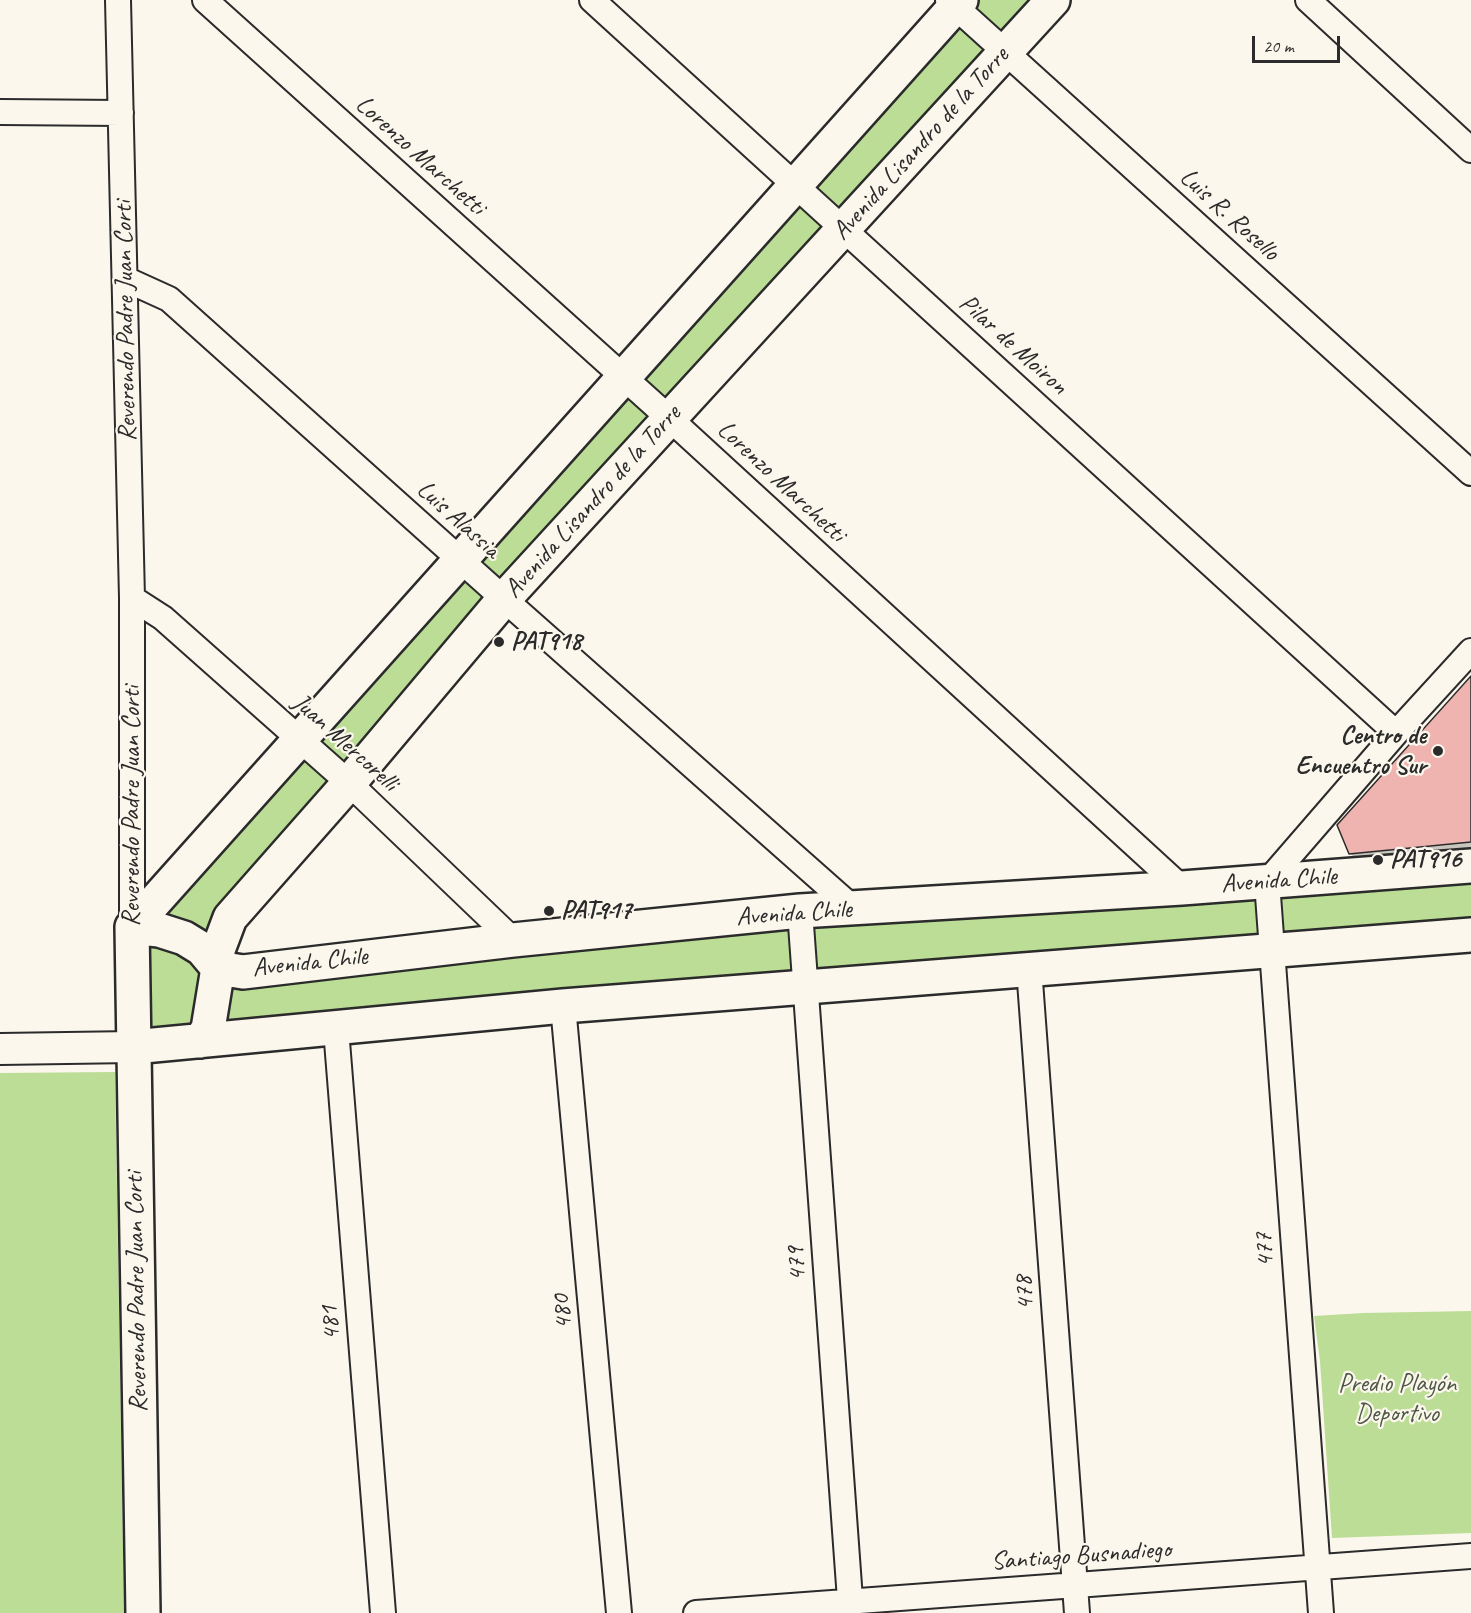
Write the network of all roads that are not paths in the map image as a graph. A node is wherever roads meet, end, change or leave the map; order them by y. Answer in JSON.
{"nodes":[{"id":1,"x":118,"y":0,"type":"edge"},
{"id":2,"x":205,"y":0,"type":"edge"},
{"id":3,"x":592,"y":0,"type":"edge"},
{"id":4,"x":1053,"y":0,"type":"edge"},
{"id":5,"x":1308,"y":0,"type":"edge"},
{"id":6,"x":954,"y":2,"type":"edge"},
{"id":7,"x":1005,"y":52,"type":"junction"},
{"id":8,"x":0,"y":112,"type":"edge"},
{"id":9,"x":121,"y":113,"type":"junction"},
{"id":10,"x":1471,"y":150,"type":"edge"},
{"id":11,"x":795,"y":185,"type":"junction"},
{"id":12,"x":843,"y":229,"type":"junction"},
{"id":13,"x":125,"y":279,"type":"junction"},
{"id":14,"x":623,"y":377,"type":"junction"},
{"id":15,"x":669,"y":418,"type":"junction"},
{"id":16,"x":1471,"y":473,"type":"edge"},
{"id":17,"x":459,"y":559,"type":"junction"},
{"id":18,"x":132,"y":597,"type":"junction"},
{"id":19,"x":504,"y":600,"type":"junction"},
{"id":20,"x":1471,"y":651,"type":"edge"},
{"id":21,"x":1396,"y":733,"type":"junction"},
{"id":22,"x":298,"y":739,"type":"junction"},
{"id":23,"x":349,"y":783,"type":"junction"},
{"id":24,"x":1471,"y":866,"type":"edge"},
{"id":25,"x":1267,"y":882,"type":"junction"},
{"id":26,"x":1182,"y":888,"type":"junction"},
{"id":27,"x":854,"y":909,"type":"junction"},
{"id":28,"x":800,"y":911,"type":"junction"},
{"id":29,"x":132,"y":927,"type":"junction"},
{"id":30,"x":1471,"y":935,"type":"edge"},
{"id":31,"x":513,"y":940,"type":"junction"},
{"id":32,"x":1272,"y":951,"type":"junction"},
{"id":33,"x":218,"y":968,"type":"junction"},
{"id":34,"x":1029,"y":968,"type":"junction"},
{"id":35,"x":804,"y":987,"type":"junction"},
{"id":36,"x":563,"y":1006,"type":"junction"},
{"id":37,"x":336,"y":1029,"type":"junction"},
{"id":38,"x":200,"y":1041,"type":"junction"},
{"id":39,"x":133,"y":1047,"type":"junction"},
{"id":40,"x":0,"y":1048,"type":"edge"},
{"id":41,"x":1471,"y":1556,"type":"edge"},
{"id":42,"x":1318,"y":1568,"type":"junction"},
{"id":43,"x":1075,"y":1585,"type":"junction"},
{"id":44,"x":851,"y":1607,"type":"edge"},
{"id":45,"x":143,"y":1613,"type":"edge"},
{"id":46,"x":383,"y":1613,"type":"edge"},
{"id":47,"x":619,"y":1613,"type":"edge"},
{"id":48,"x":696,"y":1613,"type":"edge"},
{"id":49,"x":1077,"y":1613,"type":"edge"},
{"id":50,"x":1321,"y":1613,"type":"edge"}],
"edges":[{"from":1,"to":9,"type":"street","name":"Reverendo Padre Juan Corti"},
{"from":2,"to":14,"type":"street","name":"Lorenzo Marchetti"},
{"from":3,"to":11,"type":"street","name":"Pilar de Moiron"},
{"from":4,"to":7,"type":"main road","name":"Avenida Lisandro de la Torre"},
{"from":5,"to":10,"type":"street"},
{"from":6,"to":7,"type":"street","name":"Luis R. Rosello"},
{"from":6,"to":11,"type":"main road"},
{"from":7,"to":12,"type":"main road","name":"Avenida Lisandro de la Torre"},
{"from":7,"to":16,"type":"street","name":"Luis R. Rosello"},
{"from":8,"to":9,"type":"street"},
{"from":9,"to":13,"type":"street","name":"Reverendo Padre Juan Corti"},
{"from":11,"to":12,"type":"street","name":"Pilar de Moiron"},
{"from":11,"to":14,"type":"main road"},
{"from":12,"to":15,"type":"main road","name":"Avenida Lisandro de la Torre"},
{"from":12,"to":21,"type":"street","name":"Pilar de Moiron"},
{"from":13,"to":17,"type":"street","name":"Luis Alassia"},
{"from":13,"to":18,"type":"street","name":"Reverendo Padre Juan Corti"},
{"from":14,"to":15,"type":"street","name":"Lorenzo Marchetti"},
{"from":14,"to":17,"type":"main road"},
{"from":15,"to":19,"type":"main road","name":"Avenida Lisandro de la Torre"},
{"from":15,"to":26,"type":"street","name":"Lorenzo Marchetti"},
{"from":17,"to":19,"type":"street","name":"Luis Alassia"},
{"from":17,"to":22,"type":"main road"},
{"from":18,"to":22,"type":"street","name":"Juan Mercorelli"},
{"from":18,"to":29,"type":"street","name":"Reverendo Padre Juan Corti"},
{"from":19,"to":23,"type":"main road","name":"Avenida Lisandro de la Torre"},
{"from":19,"to":27,"type":"street","name":"Luis Alassia"},
{"from":20,"to":21,"type":"street"},
{"from":21,"to":25,"type":"street"},
{"from":22,"to":23,"type":"street","name":"Juan Mercorelli"},
{"from":22,"to":29,"type":"main road"},
{"from":23,"to":31,"type":"street","name":"Juan Mercorelli"},
{"from":23,"to":33,"type":"main road","name":"Avenida Lisandro de la Torre"},
{"from":24,"to":25,"type":"main road","name":"Avenida Chile"},
{"from":25,"to":26,"type":"main road","name":"Avenida Chile"},
{"from":25,"to":32,"type":"street","name":"477"},
{"from":26,"to":27,"type":"main road","name":"Avenida Chile"},
{"from":27,"to":28,"type":"main road","name":"Avenida Chile"},
{"from":28,"to":31,"type":"main road","name":"Avenida Chile"},
{"from":28,"to":35,"type":"street","name":"479"},
{"from":29,"to":33,"type":"main road","name":"Avenida Chile"},
{"from":29,"to":39,"type":"main road","name":"Reverendo Padre Juan Corti"},
{"from":30,"to":32,"type":"main road"},
{"from":31,"to":33,"type":"main road","name":"Avenida Chile"},
{"from":32,"to":34,"type":"main road"},
{"from":32,"to":42,"type":"street","name":"477"},
{"from":33,"to":38,"type":"main road","name":"Avenida Lisandro de la Torre"},
{"from":34,"to":35,"type":"main road"},
{"from":34,"to":43,"type":"street","name":"478"},
{"from":35,"to":36,"type":"main road"},
{"from":35,"to":44,"type":"street","name":"479"},
{"from":36,"to":37,"type":"main road"},
{"from":36,"to":47,"type":"street","name":"480"},
{"from":37,"to":38,"type":"main road"},
{"from":37,"to":46,"type":"street","name":"481"},
{"from":38,"to":39,"type":"main road"},
{"from":39,"to":40,"type":"street"},
{"from":39,"to":45,"type":"main road","name":"Reverendo Padre Juan Corti"},
{"from":41,"to":42,"type":"street","name":"Santiago Busnadiego"},
{"from":42,"to":43,"type":"street","name":"Santiago Busnadiego"},
{"from":42,"to":50,"type":"street","name":"477"},
{"from":43,"to":44,"type":"street","name":"Santiago Busnadiego"},
{"from":43,"to":49,"type":"street","name":"478"},
{"from":44,"to":48,"type":"street","name":"Santiago Busnadiego"}]}
